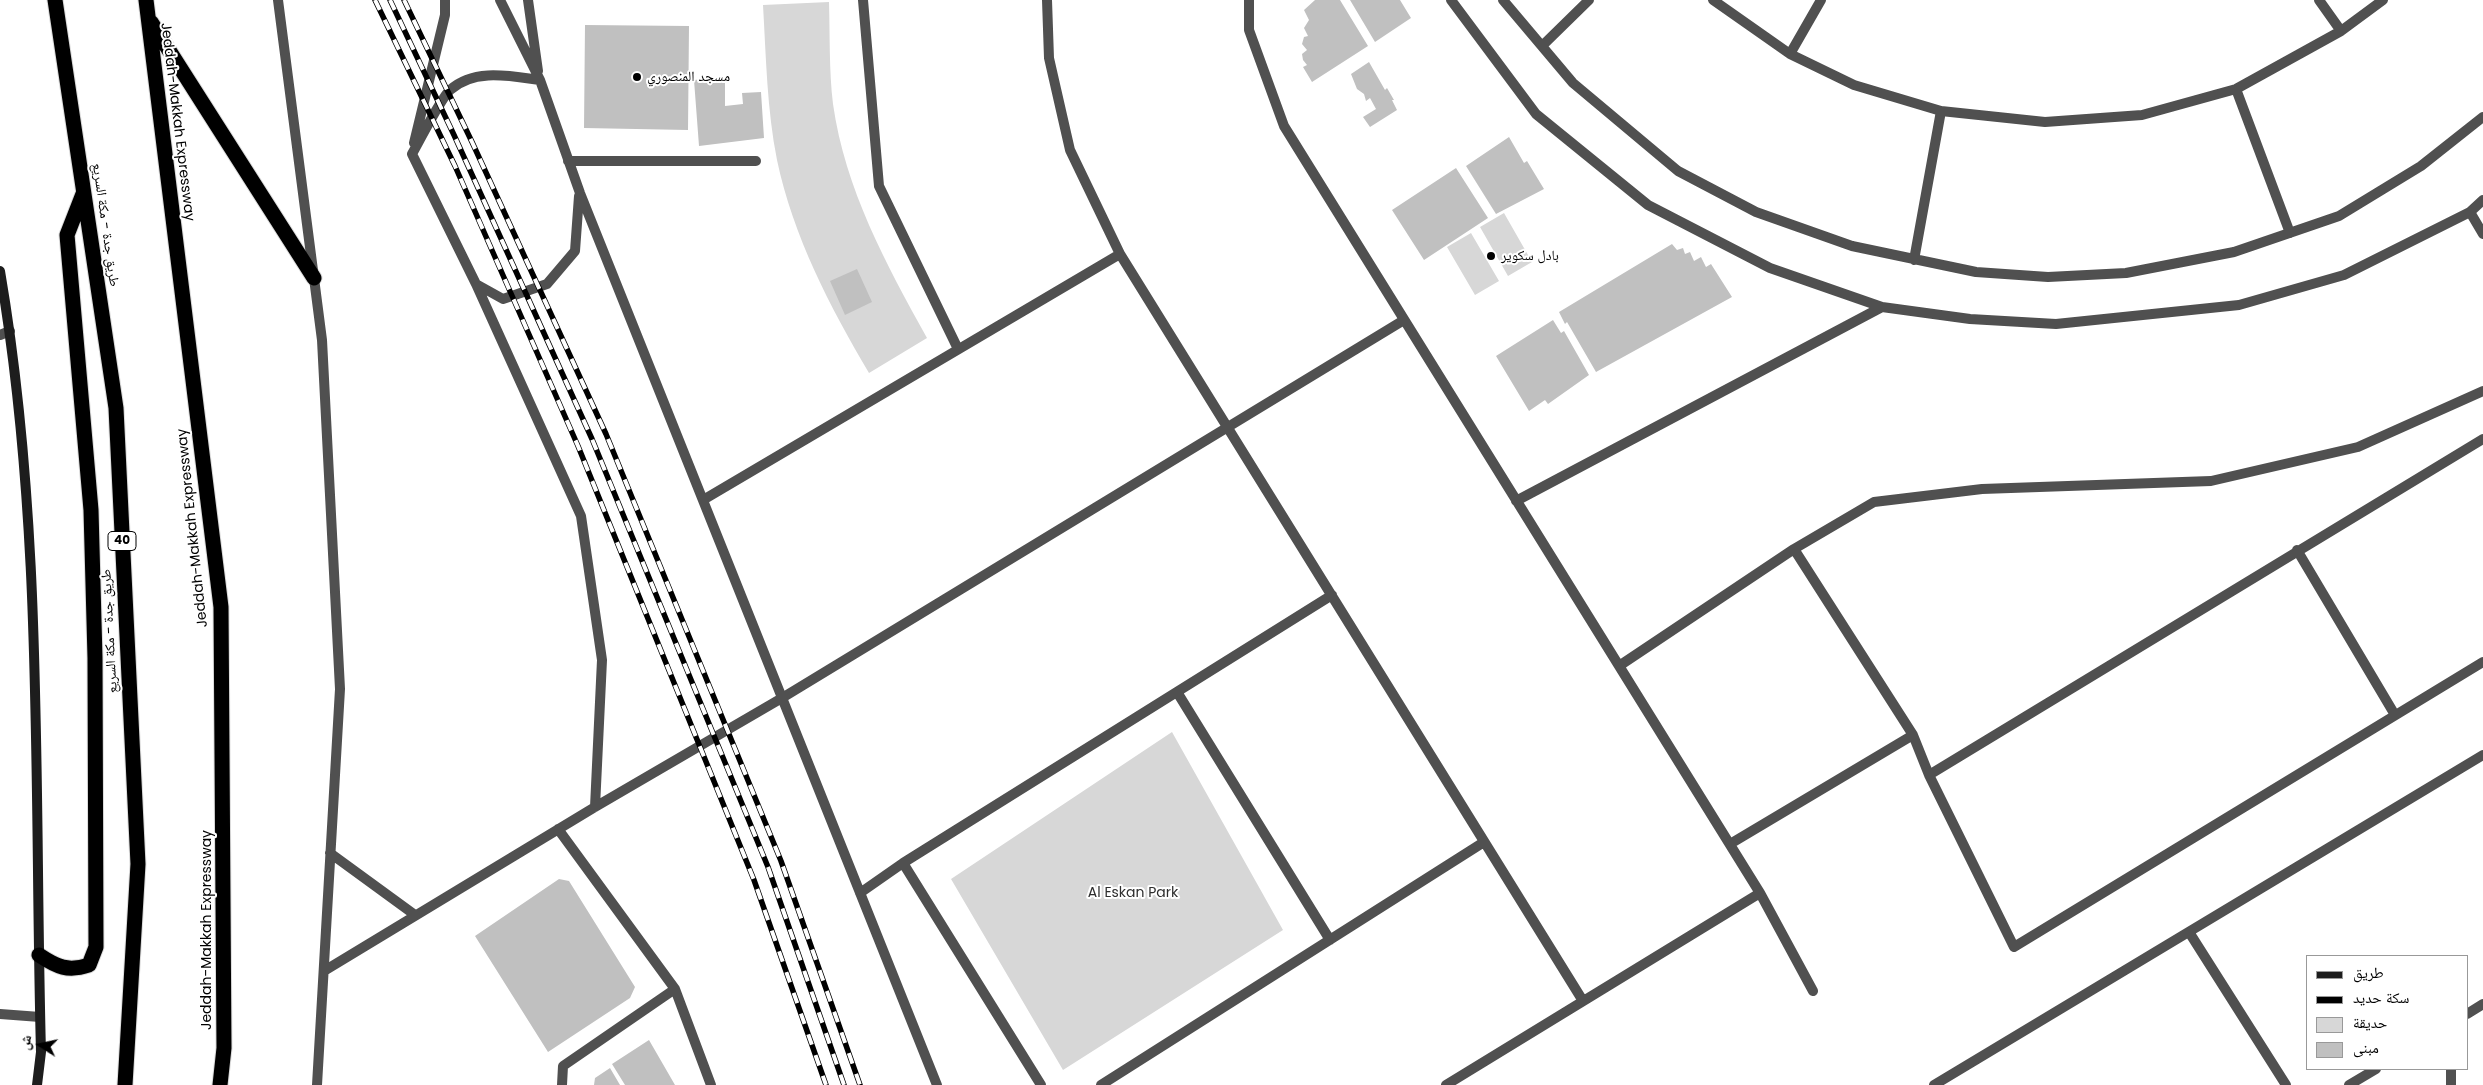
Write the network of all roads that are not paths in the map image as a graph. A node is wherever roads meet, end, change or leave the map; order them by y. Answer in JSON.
{"nodes":[{"id":1,"x":55,"y":0,"type":"edge"},
{"id":2,"x":146,"y":0,"type":"edge"},
{"id":3,"x":278,"y":0,"type":"edge"},
{"id":4,"x":445,"y":0,"type":"edge"},
{"id":5,"x":500,"y":0,"type":"edge"},
{"id":6,"x":528,"y":0,"type":"edge"},
{"id":7,"x":863,"y":0,"type":"edge"},
{"id":8,"x":1047,"y":0,"type":"edge"},
{"id":9,"x":1249,"y":0,"type":"edge"},
{"id":10,"x":1450,"y":0,"type":"edge"},
{"id":11,"x":1503,"y":0,"type":"edge"},
{"id":12,"x":1589,"y":0,"type":"edge"},
{"id":13,"x":1713,"y":0,"type":"edge"},
{"id":14,"x":1821,"y":0,"type":"edge"},
{"id":15,"x":2319,"y":0,"type":"edge"},
{"id":16,"x":2383,"y":0,"type":"edge"},
{"id":17,"x":148,"y":18,"type":"junction"},
{"id":18,"x":2341,"y":32,"type":"junction"},
{"id":19,"x":1542,"y":46,"type":"junction"},
{"id":20,"x":1790,"y":54,"type":"junction"},
{"id":21,"x":540,"y":80,"type":"junction"},
{"id":22,"x":2236,"y":89,"type":"junction"},
{"id":23,"x":1941,"y":111,"type":"junction"},
{"id":24,"x":2483,"y":116,"type":"edge"},
{"id":25,"x":412,"y":154,"type":"junction"},
{"id":26,"x":568,"y":161,"type":"junction"},
{"id":27,"x":756,"y":161,"type":"dead end"},
{"id":28,"x":83,"y":192,"type":"junction"},
{"id":29,"x":580,"y":193,"type":"junction"},
{"id":30,"x":2483,"y":200,"type":"edge"},
{"id":31,"x":2470,"y":212,"type":"junction"},
{"id":32,"x":2290,"y":233,"type":"junction"},
{"id":33,"x":2483,"y":234,"type":"edge"},
{"id":34,"x":1120,"y":254,"type":"junction"},
{"id":35,"x":1914,"y":260,"type":"junction"},
{"id":36,"x":0,"y":271,"type":"edge"},
{"id":37,"x":314,"y":278,"type":"junction"},
{"id":38,"x":476,"y":284,"type":"junction"},
{"id":39,"x":1882,"y":307,"type":"junction"},
{"id":40,"x":1404,"y":320,"type":"junction"},
{"id":41,"x":10,"y":331,"type":"junction"},
{"id":42,"x":0,"y":335,"type":"edge"},
{"id":43,"x":958,"y":349,"type":"junction"},
{"id":44,"x":2483,"y":391,"type":"edge"},
{"id":45,"x":1228,"y":428,"type":"junction"},
{"id":46,"x":2483,"y":439,"type":"edge"},
{"id":47,"x":703,"y":500,"type":"junction"},
{"id":48,"x":1516,"y":501,"type":"junction"},
{"id":49,"x":1794,"y":549,"type":"junction"},
{"id":50,"x":2297,"y":550,"type":"junction"},
{"id":51,"x":1332,"y":595,"type":"junction"},
{"id":52,"x":2483,"y":662,"type":"edge"},
{"id":53,"x":1619,"y":666,"type":"junction"},
{"id":54,"x":1177,"y":692,"type":"junction"},
{"id":55,"x":782,"y":698,"type":"junction"},
{"id":56,"x":2395,"y":715,"type":"junction"},
{"id":57,"x":1913,"y":735,"type":"junction"},
{"id":58,"x":2483,"y":755,"type":"edge"},
{"id":59,"x":1928,"y":775,"type":"junction"},
{"id":60,"x":594,"y":807,"type":"junction"},
{"id":61,"x":558,"y":829,"type":"junction"},
{"id":62,"x":1484,"y":842,"type":"junction"},
{"id":63,"x":1730,"y":844,"type":"junction"},
{"id":64,"x":330,"y":853,"type":"junction"},
{"id":65,"x":903,"y":863,"type":"junction"},
{"id":66,"x":1760,"y":892,"type":"junction"},
{"id":67,"x":860,"y":893,"type":"junction"},
{"id":68,"x":416,"y":915,"type":"junction"},
{"id":69,"x":2189,"y":932,"type":"junction"},
{"id":70,"x":1330,"y":940,"type":"junction"},
{"id":71,"x":39,"y":955,"type":"junction"},
{"id":72,"x":324,"y":971,"type":"junction"},
{"id":73,"x":675,"y":989,"type":"junction"},
{"id":74,"x":1813,"y":991,"type":"dead end"},
{"id":75,"x":1583,"y":1001,"type":"junction"},
{"id":76,"x":2483,"y":1004,"type":"edge"},
{"id":77,"x":2468,"y":1013,"type":"edge"},
{"id":78,"x":0,"y":1014,"type":"edge"},
{"id":79,"x":40,"y":1017,"type":"junction"},
{"id":80,"x":2374,"y":1070,"type":"edge"},
{"id":81,"x":2451,"y":1070,"type":"edge"},
{"id":82,"x":38,"y":1085,"type":"edge"},
{"id":83,"x":125,"y":1085,"type":"edge"},
{"id":84,"x":220,"y":1085,"type":"edge"},
{"id":85,"x":317,"y":1085,"type":"edge"},
{"id":86,"x":562,"y":1085,"type":"edge"},
{"id":87,"x":711,"y":1085,"type":"edge"},
{"id":88,"x":937,"y":1085,"type":"edge"},
{"id":89,"x":1041,"y":1085,"type":"edge"},
{"id":90,"x":1101,"y":1085,"type":"edge"},
{"id":91,"x":1446,"y":1085,"type":"edge"},
{"id":92,"x":1934,"y":1085,"type":"edge"},
{"id":93,"x":2286,"y":1085,"type":"edge"},
{"id":94,"x":2349,"y":1085,"type":"edge"},
{"id":95,"x":2452,"y":1085,"type":"edge"}],
"edges":[{"from":1,"to":28,"type":"highway","name":"طريق جدة - مكة السريع","number":"40"},
{"from":2,"to":17,"type":"highway","name":"Jeddah-Makkah Expressway"},
{"from":3,"to":37,"type":"street"},
{"from":4,"to":25,"type":"street"},
{"from":5,"to":21,"type":"street"},
{"from":6,"to":21,"type":"street"},
{"from":7,"to":43,"type":"street"},
{"from":8,"to":34,"type":"street"},
{"from":9,"to":40,"type":"street"},
{"from":10,"to":39,"type":"street"},
{"from":11,"to":19,"type":"street"},
{"from":12,"to":19,"type":"street"},
{"from":13,"to":20,"type":"street"},
{"from":14,"to":20,"type":"street"},
{"from":15,"to":18,"type":"street"},
{"from":16,"to":18,"type":"street"},
{"from":17,"to":37,"type":"highway"},
{"from":17,"to":84,"type":"highway","name":"Jeddah-Makkah Expressway"},
{"from":18,"to":22,"type":"street"},
{"from":19,"to":35,"type":"street"},
{"from":20,"to":23,"type":"street"},
{"from":21,"to":25,"type":"street"},
{"from":21,"to":26,"type":"street"},
{"from":22,"to":23,"type":"street"},
{"from":22,"to":32,"type":"street"},
{"from":23,"to":35,"type":"street"},
{"from":24,"to":32,"type":"street"},
{"from":25,"to":38,"type":"street"},
{"from":26,"to":27,"type":"street"},
{"from":26,"to":29,"type":"street"},
{"from":28,"to":71,"type":"highway"},
{"from":28,"to":83,"type":"highway","name":"طريق جدة - مكة السريع","number":"40"},
{"from":29,"to":38,"type":"street"},
{"from":29,"to":47,"type":"street"},
{"from":30,"to":31,"type":"street"},
{"from":31,"to":33,"type":"street"},
{"from":31,"to":39,"type":"street"},
{"from":32,"to":35,"type":"street"},
{"from":34,"to":43,"type":"street"},
{"from":34,"to":45,"type":"street"},
{"from":36,"to":41,"type":"main road"},
{"from":37,"to":64,"type":"street"},
{"from":38,"to":60,"type":"street"},
{"from":39,"to":48,"type":"street"},
{"from":40,"to":45,"type":"street"},
{"from":40,"to":48,"type":"street"},
{"from":41,"to":42,"type":"street"},
{"from":41,"to":71,"type":"main road"},
{"from":43,"to":47,"type":"street"},
{"from":44,"to":49,"type":"street"},
{"from":45,"to":51,"type":"street"},
{"from":45,"to":55,"type":"street"},
{"from":46,"to":50,"type":"street"},
{"from":47,"to":55,"type":"street"},
{"from":48,"to":53,"type":"street"},
{"from":49,"to":53,"type":"street"},
{"from":49,"to":57,"type":"street"},
{"from":50,"to":56,"type":"street"},
{"from":50,"to":59,"type":"street"},
{"from":51,"to":54,"type":"street"},
{"from":51,"to":62,"type":"street"},
{"from":52,"to":56,"type":"street"},
{"from":53,"to":63,"type":"street"},
{"from":54,"to":65,"type":"street"},
{"from":54,"to":70,"type":"street"},
{"from":55,"to":60,"type":"street"},
{"from":55,"to":67,"type":"street"},
{"from":56,"to":59,"type":"street"},
{"from":57,"to":59,"type":"street"},
{"from":57,"to":63,"type":"street"},
{"from":58,"to":69,"type":"street"},
{"from":60,"to":61,"type":"street"},
{"from":61,"to":68,"type":"street"},
{"from":61,"to":73,"type":"street"},
{"from":62,"to":70,"type":"street"},
{"from":62,"to":75,"type":"street"},
{"from":63,"to":66,"type":"street"},
{"from":64,"to":68,"type":"street"},
{"from":64,"to":72,"type":"street"},
{"from":65,"to":67,"type":"street"},
{"from":65,"to":89,"type":"street"},
{"from":66,"to":74,"type":"street"},
{"from":66,"to":75,"type":"street"},
{"from":67,"to":88,"type":"street"},
{"from":68,"to":72,"type":"street"},
{"from":69,"to":92,"type":"street"},
{"from":69,"to":93,"type":"street"},
{"from":70,"to":90,"type":"street"},
{"from":71,"to":79,"type":"main road"},
{"from":72,"to":85,"type":"street"},
{"from":73,"to":86,"type":"street"},
{"from":73,"to":87,"type":"street"},
{"from":75,"to":91,"type":"street"},
{"from":76,"to":77,"type":"street"},
{"from":78,"to":79,"type":"street"},
{"from":79,"to":82,"type":"main road"},
{"from":80,"to":94,"type":"street"},
{"from":81,"to":95,"type":"street"}]}
